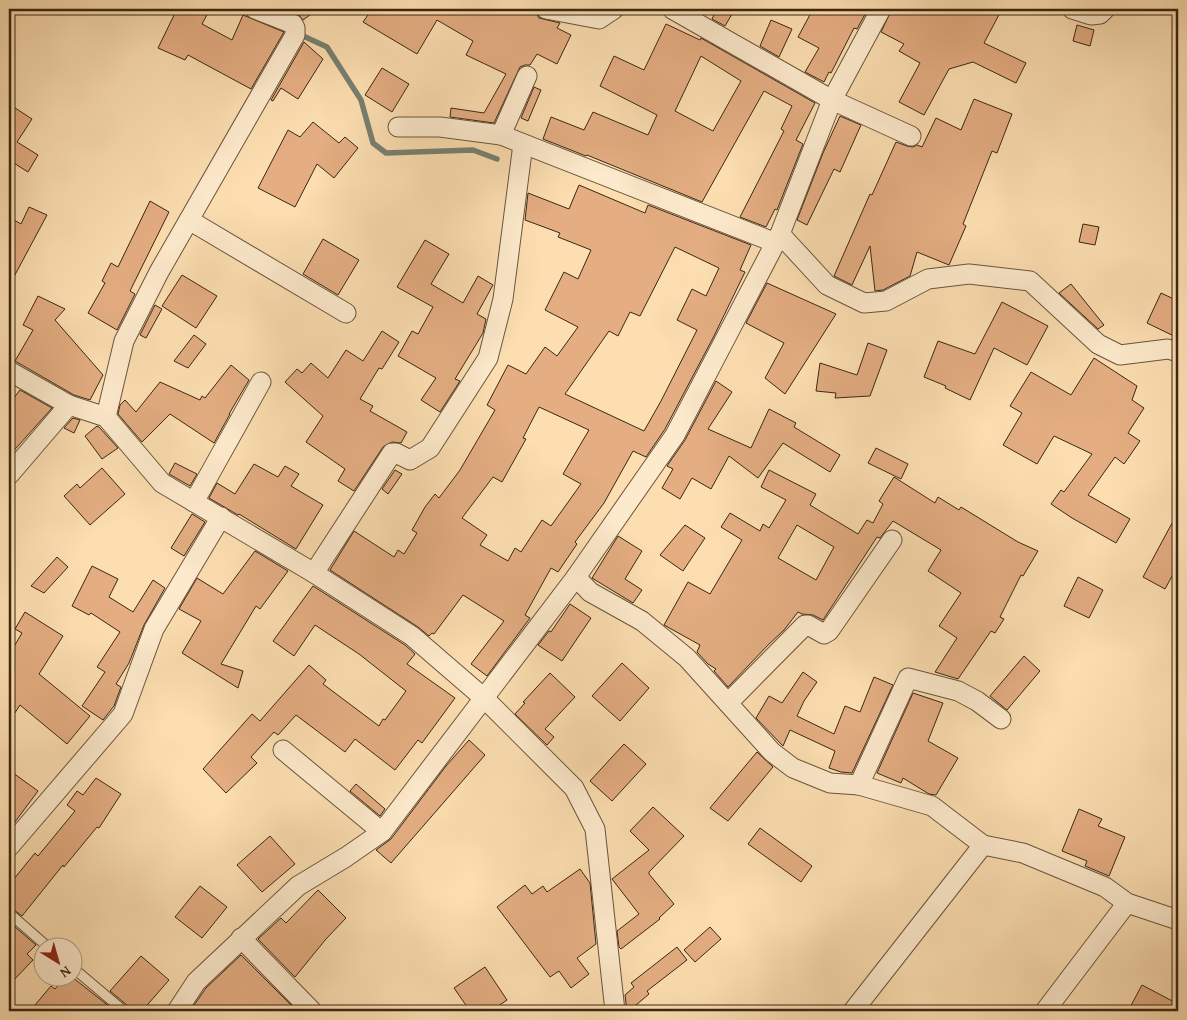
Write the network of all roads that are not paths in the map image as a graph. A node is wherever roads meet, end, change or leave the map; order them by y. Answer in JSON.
{"nodes":[{"id":1,"x":255,"y":9,"type":"edge"},
{"id":2,"x":546,"y":9,"type":"edge"},
{"id":3,"x":614,"y":9,"type":"edge"},
{"id":4,"x":672,"y":9,"type":"edge"},
{"id":5,"x":881,"y":9,"type":"edge"},
{"id":6,"x":1072,"y":9,"type":"edge"},
{"id":7,"x":1105,"y":9,"type":"edge"},
{"id":8,"x":527,"y":76,"type":"dead end"},
{"id":9,"x":832,"y":100,"type":"junction"},
{"id":10,"x":398,"y":127,"type":"dead end"},
{"id":11,"x":501,"y":135,"type":"junction"},
{"id":12,"x":911,"y":136,"type":"dead end"},
{"id":13,"x":523,"y":144,"type":"junction"},
{"id":14,"x":189,"y":220,"type":"junction"},
{"id":15,"x":778,"y":238,"type":"junction"},
{"id":16,"x":346,"y":313,"type":"dead end"},
{"id":17,"x":1178,"y":352,"type":"edge"},
{"id":18,"x":9,"y":371,"type":"edge"},
{"id":19,"x":261,"y":382,"type":"dead end"},
{"id":20,"x":69,"y":405,"type":"junction"},
{"id":21,"x":106,"y":417,"type":"junction"},
{"id":22,"x":9,"y":475,"type":"edge"},
{"id":23,"x":194,"y":502,"type":"junction"},
{"id":24,"x":221,"y":517,"type":"junction"},
{"id":25,"x":892,"y":540,"type":"dead end"},
{"id":26,"x":314,"y":573,"type":"junction"},
{"id":27,"x":576,"y":578,"type":"junction"},
{"id":28,"x":485,"y":699,"type":"junction"},
{"id":29,"x":728,"y":703,"type":"junction"},
{"id":30,"x":1001,"y":719,"type":"dead end"},
{"id":31,"x":283,"y":750,"type":"dead end"},
{"id":32,"x":859,"y":786,"type":"junction"},
{"id":33,"x":382,"y":832,"type":"junction"},
{"id":34,"x":983,"y":845,"type":"junction"},
{"id":35,"x":9,"y":847,"type":"edge"},
{"id":36,"x":1127,"y":903,"type":"junction"},
{"id":37,"x":9,"y":913,"type":"edge"},
{"id":38,"x":1178,"y":920,"type":"edge"},
{"id":39,"x":38,"y":938,"type":"edge"},
{"id":40,"x":242,"y":938,"type":"junction"},
{"id":41,"x":82,"y":975,"type":"edge"},
{"id":42,"x":124,"y":1011,"type":"edge"},
{"id":43,"x":177,"y":1011,"type":"edge"},
{"id":44,"x":312,"y":1011,"type":"edge"},
{"id":45,"x":614,"y":1011,"type":"edge"},
{"id":46,"x":853,"y":1011,"type":"edge"},
{"id":47,"x":1045,"y":1011,"type":"edge"}],
"edges":[{"from":1,"to":14,"type":"street"},
{"from":2,"to":3,"type":"street"},
{"from":4,"to":9,"type":"street"},
{"from":5,"to":9,"type":"street"},
{"from":6,"to":7,"type":"street"},
{"from":8,"to":11,"type":"street"},
{"from":9,"to":12,"type":"street"},
{"from":9,"to":15,"type":"street"},
{"from":10,"to":11,"type":"street"},
{"from":11,"to":13,"type":"street"},
{"from":13,"to":15,"type":"street"},
{"from":13,"to":26,"type":"street"},
{"from":14,"to":16,"type":"street"},
{"from":14,"to":21,"type":"street"},
{"from":15,"to":17,"type":"street"},
{"from":15,"to":27,"type":"street"},
{"from":18,"to":20,"type":"street"},
{"from":19,"to":23,"type":"street"},
{"from":20,"to":21,"type":"street"},
{"from":20,"to":22,"type":"street"},
{"from":21,"to":23,"type":"street"},
{"from":23,"to":24,"type":"street"},
{"from":24,"to":26,"type":"street"},
{"from":24,"to":35,"type":"street"},
{"from":25,"to":29,"type":"street"},
{"from":26,"to":28,"type":"street"},
{"from":27,"to":28,"type":"street"},
{"from":27,"to":29,"type":"street"},
{"from":28,"to":33,"type":"street"},
{"from":28,"to":45,"type":"street"},
{"from":29,"to":32,"type":"street"},
{"from":30,"to":32,"type":"street"},
{"from":31,"to":33,"type":"street"},
{"from":32,"to":34,"type":"street"},
{"from":33,"to":40,"type":"street"},
{"from":34,"to":36,"type":"street"},
{"from":34,"to":46,"type":"street"},
{"from":36,"to":38,"type":"street"},
{"from":36,"to":47,"type":"street"},
{"from":37,"to":39,"type":"lane"},
{"from":40,"to":43,"type":"street"},
{"from":40,"to":44,"type":"street"},
{"from":41,"to":42,"type":"lane"}]}
